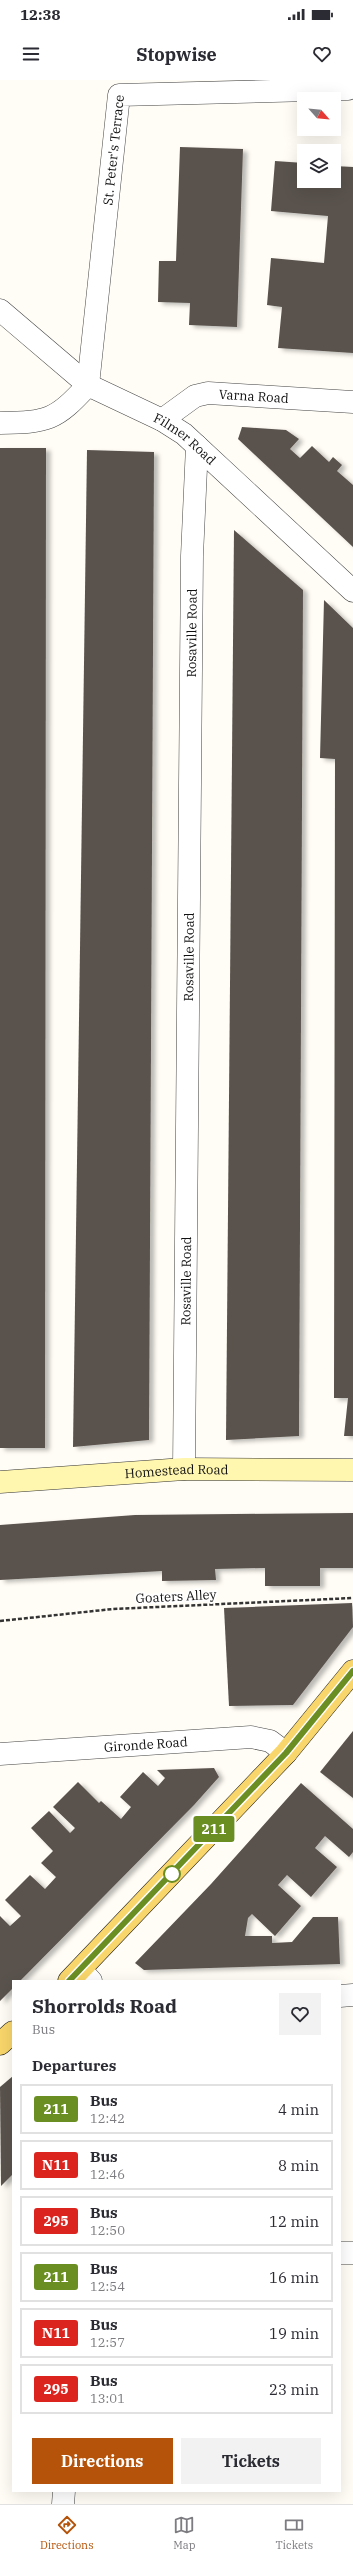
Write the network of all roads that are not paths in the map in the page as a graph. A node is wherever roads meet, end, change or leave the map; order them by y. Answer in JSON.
{"nodes":[{"id":1,"x":348,"y":85,"type":"edge"},
{"id":2,"x":0,"y":310,"type":"edge"},
{"id":3,"x":88,"y":385,"type":"junction"},
{"id":4,"x":353,"y":402,"type":"edge"},
{"id":5,"x":162,"y":420,"type":"junction"},
{"id":6,"x":0,"y":423,"type":"edge"},
{"id":7,"x":197,"y":446,"type":"junction"},
{"id":8,"x":353,"y":591,"type":"edge"},
{"id":9,"x":184,"y":1468,"type":"junction"},
{"id":10,"x":353,"y":1470,"type":"edge"},
{"id":11,"x":0,"y":1482,"type":"edge"},
{"id":12,"x":353,"y":1671,"type":"edge"},
{"id":13,"x":286,"y":1753,"type":"junction"},
{"id":14,"x":0,"y":1754,"type":"edge"},
{"id":15,"x":80,"y":1977,"type":"edge"},
{"id":16,"x":353,"y":1995,"type":"edge"},
{"id":17,"x":341,"y":1996,"type":"edge"},
{"id":18,"x":12,"y":2033,"type":"edge"},
{"id":19,"x":0,"y":2044,"type":"edge"},
{"id":20,"x":353,"y":2252,"type":"edge"},
{"id":21,"x":341,"y":2253,"type":"edge"},
{"id":22,"x":64,"y":2492,"type":"edge"},
{"id":23,"x":63,"y":2504,"type":"edge"}],
"edges":[{"from":1,"to":3,"type":"street","name":"St. Peter's Terrace"},
{"from":2,"to":3,"type":"street","name":"Filmer Road"},
{"from":3,"to":5,"type":"street","name":"Filmer Road"},
{"from":3,"to":6,"type":"street"},
{"from":4,"to":5,"type":"street","name":"Varna Road"},
{"from":5,"to":7,"type":"street","name":"Filmer Road"},
{"from":7,"to":8,"type":"street","name":"Filmer Road"},
{"from":7,"to":9,"type":"street","name":"Rosaville Road"},
{"from":9,"to":10,"type":"street","name":"Homestead Road"},
{"from":9,"to":11,"type":"street","name":"Homestead Road"},
{"from":12,"to":13,"type":"main road"},
{"from":13,"to":14,"type":"street","name":"Gironde Road"},
{"from":13,"to":15,"type":"main road"},
{"from":16,"to":17,"type":"street"},
{"from":18,"to":19,"type":"main road"},
{"from":20,"to":21,"type":"street"},
{"from":22,"to":23,"type":"street"}]}
